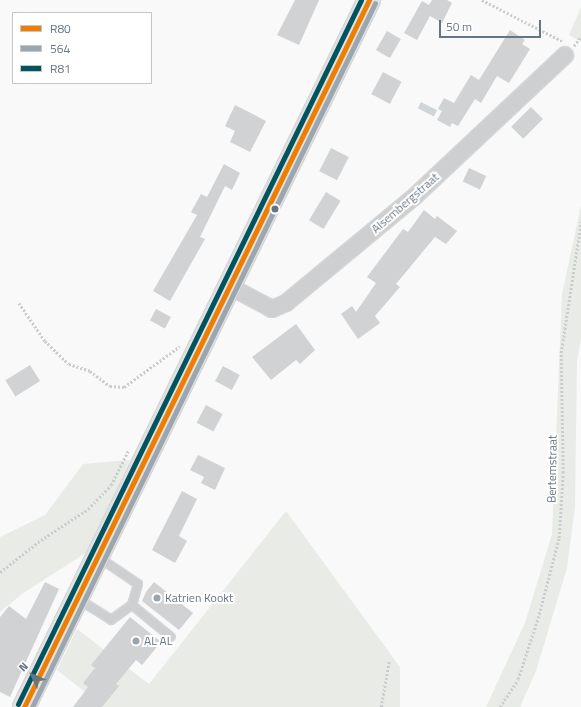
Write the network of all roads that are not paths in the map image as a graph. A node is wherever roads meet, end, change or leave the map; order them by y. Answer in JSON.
{"nodes":[{"id":1,"x":369,"y":0,"type":"edge"},
{"id":2,"x":569,"y":51,"type":"road end"},
{"id":3,"x":229,"y":286,"type":"junction"},
{"id":4,"x":98,"y":556,"type":"junction"},
{"id":5,"x":77,"y":598,"type":"junction"},
{"id":6,"x":132,"y":605,"type":"junction"},
{"id":7,"x":171,"y":636,"type":"dead end"},
{"id":8,"x":24,"y":707,"type":"edge"}],
"edges":[{"from":1,"to":3,"type":"main road"},
{"from":2,"to":3,"type":"street","name":"Alsembergstraat"},
{"from":3,"to":4,"type":"main road"},
{"from":4,"to":5,"type":"main road"},
{"from":4,"to":6,"type":"lane"},
{"from":5,"to":6,"type":"lane"},
{"from":5,"to":8,"type":"main road"},
{"from":6,"to":7,"type":"lane"}]}
